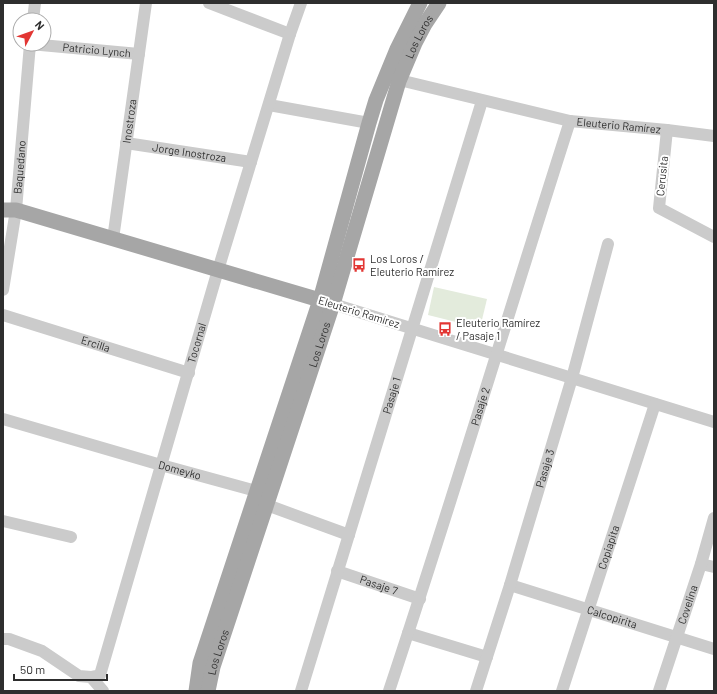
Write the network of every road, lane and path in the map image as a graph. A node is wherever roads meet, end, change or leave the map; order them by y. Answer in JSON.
{"nodes":[{"id":1,"x":146,"y":3,"type":"edge"},
{"id":2,"x":208,"y":3,"type":"edge"},
{"id":3,"x":301,"y":3,"type":"edge"},
{"id":4,"x":420,"y":3,"type":"edge"},
{"id":5,"x":440,"y":3,"type":"edge"},
{"id":6,"x":290,"y":34,"type":"junction"},
{"id":7,"x":52,"y":46,"type":"edge"},
{"id":8,"x":29,"y":52,"type":"edge"},
{"id":9,"x":139,"y":54,"type":"junction"},
{"id":10,"x":392,"y":78,"type":"junction"},
{"id":11,"x":482,"y":101,"type":"junction"},
{"id":12,"x":269,"y":105,"type":"junction"},
{"id":13,"x":570,"y":121,"type":"junction"},
{"id":14,"x":369,"y":123,"type":"junction"},
{"id":15,"x":667,"y":130,"type":"junction"},
{"id":16,"x":714,"y":136,"type":"edge"},
{"id":17,"x":126,"y":144,"type":"junction"},
{"id":18,"x":251,"y":162,"type":"junction"},
{"id":19,"x":9,"y":210,"type":"edge"},
{"id":20,"x":714,"y":237,"type":"edge"},
{"id":21,"x":113,"y":239,"type":"junction"},
{"id":22,"x":608,"y":244,"type":"dead end"},
{"id":23,"x":218,"y":270,"type":"junction"},
{"id":24,"x":3,"y":290,"type":"edge"},
{"id":25,"x":327,"y":302,"type":"junction"},
{"id":26,"x":3,"y":315,"type":"edge"},
{"id":27,"x":412,"y":328,"type":"junction"},
{"id":28,"x":496,"y":354,"type":"junction"},
{"id":29,"x":189,"y":373,"type":"junction"},
{"id":30,"x":572,"y":378,"type":"junction"},
{"id":31,"x":655,"y":404,"type":"junction"},
{"id":32,"x":3,"y":419,"type":"edge"},
{"id":33,"x":714,"y":422,"type":"edge"},
{"id":34,"x":161,"y":465,"type":"junction"},
{"id":35,"x":256,"y":491,"type":"junction"},
{"id":36,"x":266,"y":505,"type":"junction"},
{"id":37,"x":714,"y":518,"type":"edge"},
{"id":38,"x":3,"y":521,"type":"edge"},
{"id":39,"x":348,"y":535,"type":"junction"},
{"id":40,"x":71,"y":537,"type":"dead end"},
{"id":41,"x":701,"y":564,"type":"junction"},
{"id":42,"x":714,"y":568,"type":"edge"},
{"id":43,"x":337,"y":571,"type":"junction"},
{"id":44,"x":510,"y":585,"type":"junction"},
{"id":45,"x":420,"y":599,"type":"junction"},
{"id":46,"x":588,"y":609,"type":"junction"},
{"id":47,"x":408,"y":633,"type":"junction"},
{"id":48,"x":676,"y":637,"type":"junction"},
{"id":49,"x":3,"y":639,"type":"edge"},
{"id":50,"x":714,"y":649,"type":"edge"},
{"id":51,"x":487,"y":657,"type":"junction"},
{"id":52,"x":91,"y":677,"type":"junction"},
{"id":53,"x":103,"y":691,"type":"edge"},
{"id":54,"x":196,"y":691,"type":"edge"},
{"id":55,"x":208,"y":691,"type":"edge"},
{"id":56,"x":301,"y":691,"type":"edge"},
{"id":57,"x":389,"y":691,"type":"edge"},
{"id":58,"x":476,"y":691,"type":"edge"},
{"id":59,"x":562,"y":691,"type":"edge"},
{"id":60,"x":659,"y":691,"type":"edge"}],
"edges":[{"from":1,"to":9,"type":"street","name":"Inostroza"},
{"from":2,"to":6,"type":"street"},
{"from":3,"to":6,"type":"street","name":"Tocornal"},
{"from":4,"to":10,"type":"main road","name":"Los Loros"},
{"from":5,"to":10,"type":"main road","name":"Los Loros"},
{"from":6,"to":12,"type":"street","name":"Tocornal"},
{"from":7,"to":9,"type":"street","name":"Patricio Lynch"},
{"from":8,"to":19,"type":"street","name":"Baquedano"},
{"from":9,"to":17,"type":"street","name":"Inostroza"},
{"from":10,"to":11,"type":"street","name":"Eleuterio Ramírez"},
{"from":10,"to":14,"type":"main road","name":"Los Loros"},
{"from":10,"to":25,"type":"main road","name":"Los Loros"},
{"from":11,"to":13,"type":"street","name":"Eleuterio Ramírez"},
{"from":11,"to":27,"type":"street","name":"Pasaje 1"},
{"from":12,"to":14,"type":"street"},
{"from":12,"to":18,"type":"street","name":"Tocornal"},
{"from":13,"to":15,"type":"street","name":"Eleuterio Ramírez"},
{"from":13,"to":28,"type":"street","name":"Pasaje 2"},
{"from":14,"to":25,"type":"main road","name":"Los Loros"},
{"from":15,"to":16,"type":"street","name":"Eleuterio Ramírez"},
{"from":15,"to":20,"type":"street","name":"Cerusita"},
{"from":17,"to":18,"type":"street","name":"Jorge Inostroza"},
{"from":17,"to":21,"type":"street","name":"Inostroza"},
{"from":18,"to":23,"type":"street","name":"Tocornal"},
{"from":19,"to":21,"type":"main road","name":"Eleuterio Ramírez"},
{"from":19,"to":24,"type":"street","name":"Baquedano"},
{"from":21,"to":23,"type":"main road","name":"Eleuterio Ramírez"},
{"from":22,"to":30,"type":"street","name":"Pasaje 3"},
{"from":23,"to":25,"type":"main road","name":"Eleuterio Ramírez"},
{"from":23,"to":29,"type":"street","name":"Tocornal"},
{"from":25,"to":27,"type":"street","name":"Eleuterio Ramírez"},
{"from":25,"to":35,"type":"main road","name":"Los Loros"},
{"from":25,"to":36,"type":"main road","name":"Los Loros"},
{"from":26,"to":29,"type":"street","name":"Ercilla"},
{"from":27,"to":28,"type":"street","name":"Eleuterio Ramírez"},
{"from":27,"to":39,"type":"street","name":"Pasaje 1"},
{"from":28,"to":30,"type":"street","name":"Eleuterio Ramírez"},
{"from":28,"to":45,"type":"street","name":"Pasaje 2"},
{"from":29,"to":34,"type":"street","name":"Tocornal"},
{"from":30,"to":31,"type":"street","name":"Eleuterio Ramírez"},
{"from":30,"to":44,"type":"street","name":"Pasaje 3"},
{"from":31,"to":33,"type":"street","name":"Eleuterio Ramírez"},
{"from":31,"to":46,"type":"street","name":"Copiapita"},
{"from":32,"to":34,"type":"street","name":"Domeyko"},
{"from":34,"to":35,"type":"street","name":"Domeyko"},
{"from":34,"to":52,"type":"street","name":"Tocornal"},
{"from":35,"to":36,"type":"street"},
{"from":35,"to":54,"type":"main road","name":"Los Loros"},
{"from":36,"to":39,"type":"street"},
{"from":36,"to":55,"type":"main road","name":"Los Loros"},
{"from":37,"to":41,"type":"street","name":"Covelina"},
{"from":38,"to":40,"type":"street"},
{"from":39,"to":43,"type":"street","name":"Pasaje 1"},
{"from":41,"to":42,"type":"street"},
{"from":41,"to":48,"type":"street","name":"Covelina"},
{"from":43,"to":45,"type":"street","name":"Pasaje 7"},
{"from":43,"to":56,"type":"street","name":"Pasaje 1"},
{"from":44,"to":46,"type":"street","name":"Calcopirita"},
{"from":44,"to":51,"type":"street","name":"Pasaje 3"},
{"from":45,"to":47,"type":"street","name":"Pasaje 2"},
{"from":46,"to":48,"type":"street","name":"Calcopirita"},
{"from":46,"to":59,"type":"street","name":"Copiapita"},
{"from":47,"to":51,"type":"street"},
{"from":47,"to":57,"type":"street","name":"Pasaje 2"},
{"from":48,"to":50,"type":"street","name":"Calcopirita"},
{"from":48,"to":60,"type":"street","name":"Covelina"},
{"from":49,"to":52,"type":"street"},
{"from":51,"to":58,"type":"street","name":"Pasaje 3"},
{"from":52,"to":53,"type":"street"}]}
